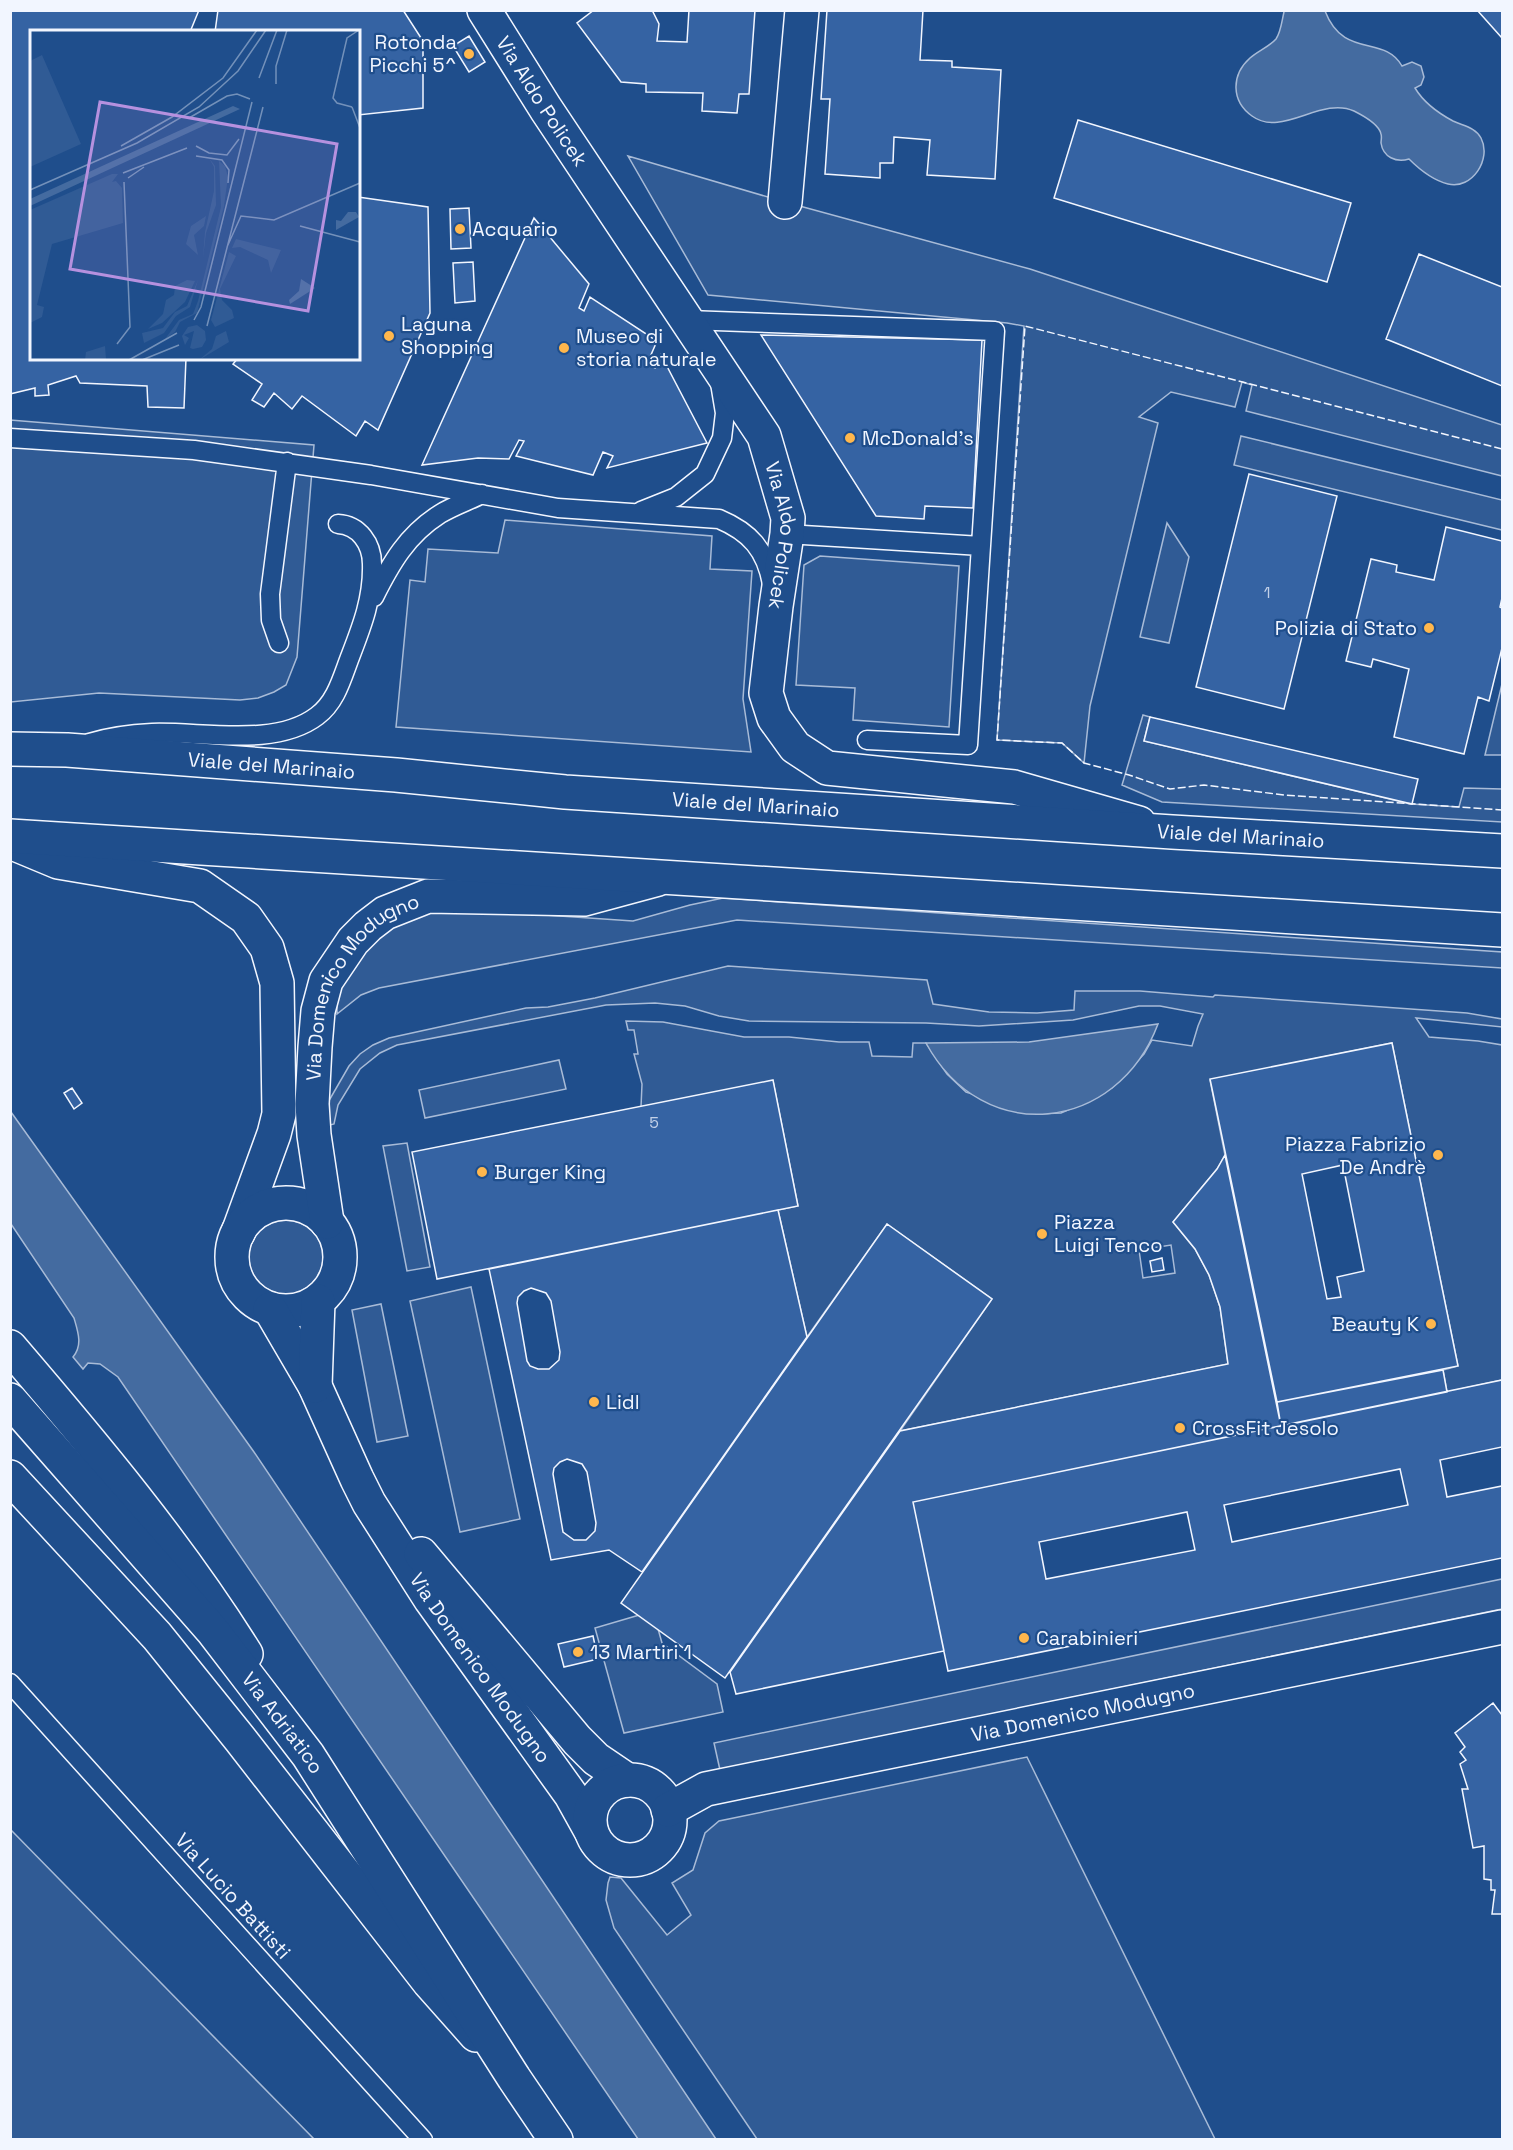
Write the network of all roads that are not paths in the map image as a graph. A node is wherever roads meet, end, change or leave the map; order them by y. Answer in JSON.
{"nodes":[{"id":1,"x":484,"y":10,"type":"edge"},
{"id":2,"x":802,"y":10,"type":"edge"},
{"id":3,"x":785,"y":202,"type":"dead end"},
{"id":4,"x":688,"y":320,"type":"junction"},
{"id":5,"x":712,"y":358,"type":"junction"},
{"id":6,"x":10,"y":438,"type":"edge"},
{"id":7,"x":287,"y":462,"type":"junction"},
{"id":8,"x":482,"y":494,"type":"junction"},
{"id":9,"x":635,"y":513,"type":"junction"},
{"id":10,"x":338,"y":524,"type":"dead end"},
{"id":11,"x":787,"y":534,"type":"junction"},
{"id":12,"x":981,"y":546,"type":"junction"},
{"id":13,"x":776,"y":606,"type":"junction"},
{"id":14,"x":368,"y":609,"type":"junction"},
{"id":15,"x":279,"y":643,"type":"dead end"},
{"id":16,"x":867,"y":740,"type":"dead end"},
{"id":17,"x":10,"y":749,"type":"edge"},
{"id":18,"x":67,"y":750,"type":"junction"},
{"id":19,"x":1172,"y":832,"type":"junction"},
{"id":20,"x":10,"y":836,"type":"edge"},
{"id":21,"x":10,"y":842,"type":"edge"},
{"id":22,"x":1503,"y":851,"type":"edge"},
{"id":23,"x":666,"y":877,"type":"junction"},
{"id":24,"x":1503,"y":930,"type":"edge"},
{"id":25,"x":327,"y":1222,"type":"junction"},
{"id":26,"x":238,"y":1233,"type":"junction"},
{"id":27,"x":318,"y":1301,"type":"junction"},
{"id":28,"x":270,"y":1309,"type":"junction"},
{"id":29,"x":10,"y":1347,"type":"edge"},
{"id":30,"x":315,"y":1386,"type":"junction"},
{"id":31,"x":10,"y":1400,"type":"edge"},
{"id":32,"x":10,"y":1477,"type":"edge"},
{"id":33,"x":369,"y":1503,"type":"junction"},
{"id":34,"x":1503,"y":1627,"type":"edge"},
{"id":35,"x":10,"y":1683,"type":"edge"},
{"id":36,"x":308,"y":1755,"type":"junction"},
{"id":37,"x":627,"y":1780,"type":"junction"},
{"id":38,"x":668,"y":1810,"type":"junction"},
{"id":39,"x":591,"y":1831,"type":"junction"},
{"id":40,"x":514,"y":2078,"type":"junction"},
{"id":41,"x":423,"y":2139,"type":"edge"},
{"id":42,"x":556,"y":2139,"type":"edge"}],
"edges":[{"from":1,"to":4,"type":"street","name":"Via Aldo Policek"},
{"from":2,"to":3,"type":"street"},
{"from":4,"to":5,"type":"street","name":"Via Aldo Policek"},
{"from":4,"to":12,"type":"lane"},
{"from":5,"to":9,"type":"lane"},
{"from":5,"to":11,"type":"street","name":"Via Aldo Policek"},
{"from":6,"to":7,"type":"lane"},
{"from":7,"to":8,"type":"lane"},
{"from":7,"to":15,"type":"lane"},
{"from":8,"to":9,"type":"lane"},
{"from":8,"to":14,"type":"lane"},
{"from":9,"to":13,"type":"lane"},
{"from":10,"to":14,"type":"lane"},
{"from":11,"to":12,"type":"lane"},
{"from":11,"to":13,"type":"street","name":"Via Aldo Policek"},
{"from":12,"to":16,"type":"lane"},
{"from":13,"to":19,"type":"street","name":"Via Aldo Policek"},
{"from":14,"to":18,"type":"lane"},
{"from":17,"to":18,"type":"street","name":"Viale del Marinaio"},
{"from":18,"to":19,"type":"street","name":"Viale del Marinaio"},
{"from":19,"to":22,"type":"street","name":"Viale del Marinaio"},
{"from":20,"to":23,"type":"street"},
{"from":21,"to":26,"type":"street","name":"Via Domenico Modugno"},
{"from":23,"to":24,"type":"street"},
{"from":23,"to":25,"type":"street","name":"Via Domenico Modugno"},
{"from":25,"to":26,"type":"street"},
{"from":25,"to":27,"type":"street","name":"Via Domenico Modugno"},
{"from":26,"to":28,"type":"street","name":"Via Domenico Modugno"},
{"from":27,"to":28,"type":"street"},
{"from":27,"to":30,"type":"street","name":"Via Domenico Modugno"},
{"from":28,"to":30,"type":"street","name":"Via Domenico Modugno"},
{"from":29,"to":36,"type":"street"},
{"from":30,"to":33,"type":"street","name":"Via Domenico Modugno"},
{"from":31,"to":36,"type":"street","name":"Via Adriatico"},
{"from":32,"to":40,"type":"street"},
{"from":33,"to":37,"type":"street","name":"Via Domenico Modugno"},
{"from":33,"to":39,"type":"street","name":"Via Domenico Modugno"},
{"from":34,"to":38,"type":"street","name":"Via Domenico Modugno"},
{"from":35,"to":41,"type":"lane","name":"Via Lucio Battisti"},
{"from":36,"to":40,"type":"street","name":"Via Adriatico"},
{"from":37,"to":38,"type":"street","name":"Via Domenico Modugno"},
{"from":37,"to":39,"type":"street"},
{"from":38,"to":39,"type":"street","name":"Via Domenico Modugno"},
{"from":40,"to":42,"type":"street"}]}
